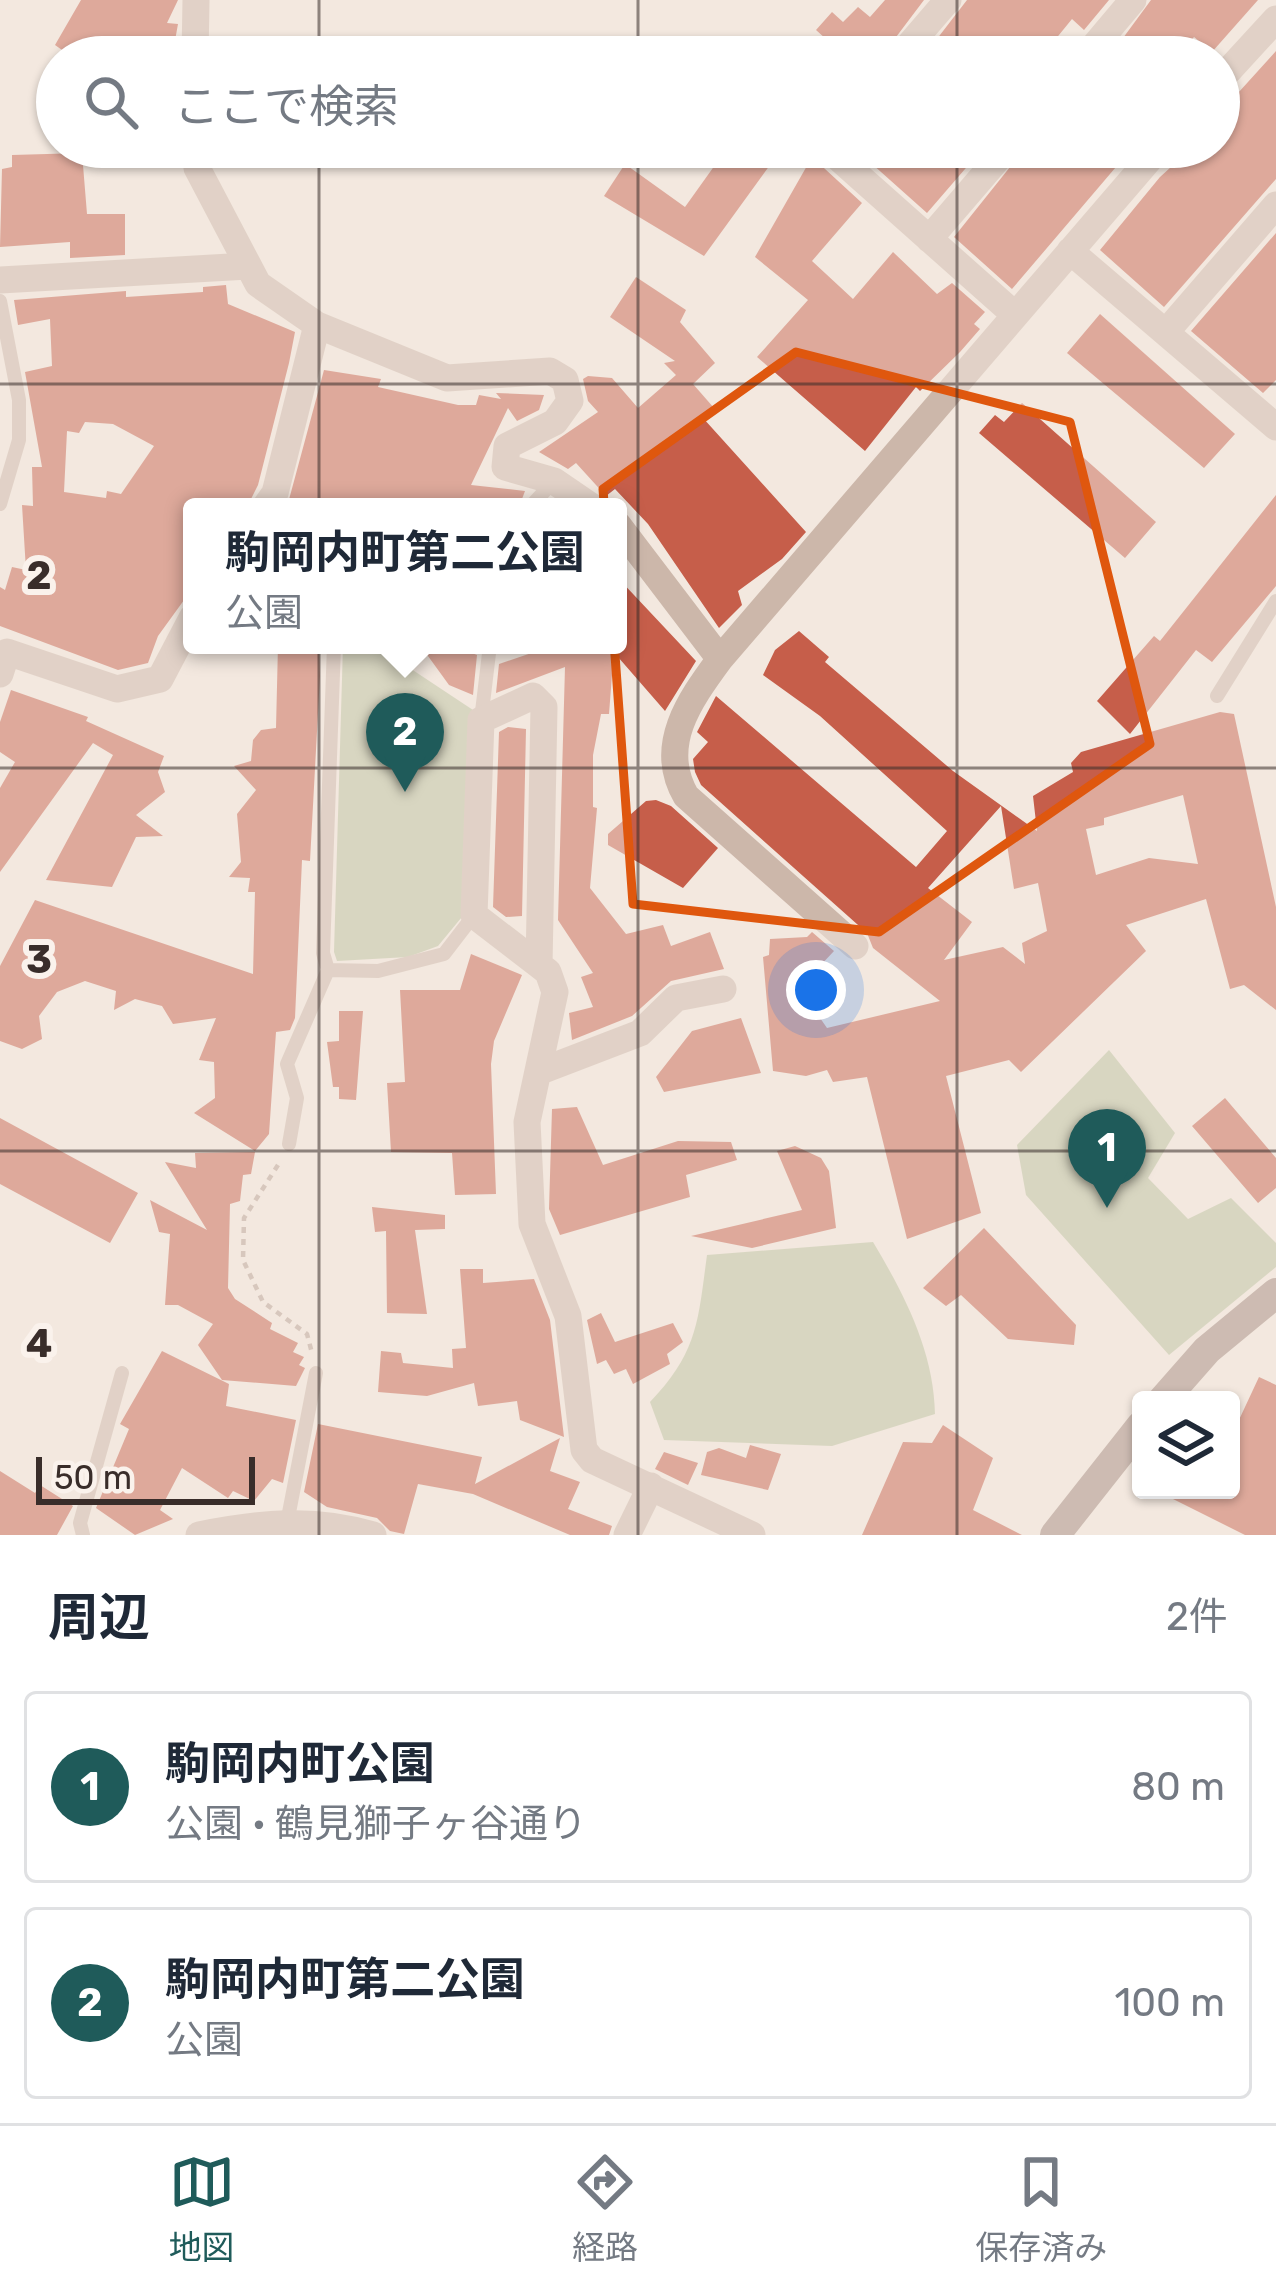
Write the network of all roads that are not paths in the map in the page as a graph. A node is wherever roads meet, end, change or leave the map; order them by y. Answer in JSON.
{"nodes":[{"id":1,"x":196,"y":0,"type":"edge"},
{"id":2,"x":949,"y":0,"type":"edge"},
{"id":3,"x":1133,"y":0,"type":"edge"},
{"id":4,"x":1276,"y":19,"type":"edge"},
{"id":5,"x":195,"y":36,"type":"edge"},
{"id":6,"x":917,"y":36,"type":"edge"},
{"id":7,"x":1103,"y":36,"type":"edge"},
{"id":8,"x":1240,"y":58,"type":"edge"},
{"id":9,"x":197,"y":168,"type":"edge"},
{"id":10,"x":850,"y":168,"type":"edge"},
{"id":11,"x":990,"y":168,"type":"edge"},
{"id":12,"x":1142,"y":168,"type":"edge"},
{"id":13,"x":1276,"y":205,"type":"edge"},
{"id":14,"x":929,"y":239,"type":"junction"},
{"id":15,"x":1070,"y":251,"type":"junction"},
{"id":16,"x":248,"y":266,"type":"junction"},
{"id":17,"x":0,"y":280,"type":"edge"},
{"id":18,"x":0,"y":301,"type":"edge"},
{"id":19,"x":1015,"y":315,"type":"junction"},
{"id":20,"x":317,"y":326,"type":"junction"},
{"id":21,"x":1166,"y":332,"type":"junction"},
{"id":22,"x":1273,"y":418,"type":"edge"},
{"id":23,"x":554,"y":481,"type":"junction"},
{"id":24,"x":272,"y":498,"type":"edge"},
{"id":25,"x":538,"y":498,"type":"edge"},
{"id":26,"x":579,"y":498,"type":"edge"},
{"id":27,"x":0,"y":503,"type":"edge"},
{"id":28,"x":627,"y":537,"type":"edge"},
{"id":29,"x":1276,"y":601,"type":"edge"},
{"id":30,"x":183,"y":635,"type":"edge"},
{"id":31,"x":334,"y":654,"type":"edge"},
{"id":32,"x":489,"y":654,"type":"edge"},
{"id":33,"x":720,"y":659,"type":"junction"},
{"id":34,"x":0,"y":674,"type":"edge"},
{"id":35,"x":1217,"y":696,"type":"dead end"},
{"id":36,"x":481,"y":720,"type":"junction"},
{"id":37,"x":474,"y":915,"type":"junction"},
{"id":38,"x":855,"y":946,"type":"dead end"},
{"id":39,"x":539,"y":965,"type":"junction"},
{"id":40,"x":328,"y":970,"type":"junction"},
{"id":41,"x":723,"y":989,"type":"dead end"},
{"id":42,"x":541,"y":1071,"type":"junction"},
{"id":43,"x":289,"y":1144,"type":"dead end"},
{"id":44,"x":1276,"y":1293,"type":"edge"},
{"id":45,"x":122,"y":1372,"type":"dead end"},
{"id":46,"x":316,"y":1373,"type":"dead end"},
{"id":47,"x":1171,"y":1391,"type":"edge"},
{"id":48,"x":1132,"y":1437,"type":"edge"},
{"id":49,"x":651,"y":1486,"type":"junction"},
{"id":50,"x":287,"y":1523,"type":"junction"},
{"id":51,"x":82,"y":1535,"type":"edge"},
{"id":52,"x":199,"y":1535,"type":"edge"},
{"id":53,"x":374,"y":1535,"type":"edge"},
{"id":54,"x":627,"y":1535,"type":"edge"},
{"id":55,"x":752,"y":1535,"type":"edge"},
{"id":56,"x":1055,"y":1535,"type":"edge"}],
"edges":[{"from":1,"to":5,"type":"street"},
{"from":2,"to":6,"type":"street"},
{"from":3,"to":7,"type":"street"},
{"from":4,"to":8,"type":"street"},
{"from":9,"to":16,"type":"street"},
{"from":10,"to":14,"type":"street"},
{"from":11,"to":14,"type":"street"},
{"from":12,"to":15,"type":"street"},
{"from":13,"to":21,"type":"street"},
{"from":14,"to":19,"type":"street"},
{"from":15,"to":19,"type":"street"},
{"from":15,"to":21,"type":"street"},
{"from":16,"to":17,"type":"street"},
{"from":16,"to":20,"type":"street"},
{"from":18,"to":27,"type":"lane"},
{"from":19,"to":33,"type":"street"},
{"from":20,"to":23,"type":"street"},
{"from":20,"to":24,"type":"street"},
{"from":21,"to":22,"type":"street"},
{"from":23,"to":25,"type":"lane"},
{"from":23,"to":26,"type":"street"},
{"from":28,"to":33,"type":"street"},
{"from":29,"to":35,"type":"lane"},
{"from":30,"to":34,"type":"street"},
{"from":31,"to":40,"type":"lane"},
{"from":32,"to":36,"type":"lane"},
{"from":33,"to":38,"type":"street"},
{"from":36,"to":37,"type":"street"},
{"from":36,"to":39,"type":"street"},
{"from":37,"to":39,"type":"street"},
{"from":37,"to":40,"type":"lane"},
{"from":39,"to":42,"type":"street"},
{"from":40,"to":43,"type":"lane"},
{"from":41,"to":42,"type":"street"},
{"from":42,"to":49,"type":"street"},
{"from":44,"to":47,"type":"main road"},
{"from":45,"to":51,"type":"lane"},
{"from":46,"to":50,"type":"lane"},
{"from":48,"to":56,"type":"main road"},
{"from":49,"to":54,"type":"street"},
{"from":49,"to":55,"type":"street"},
{"from":50,"to":52,"type":"street"},
{"from":50,"to":53,"type":"street"}]}
